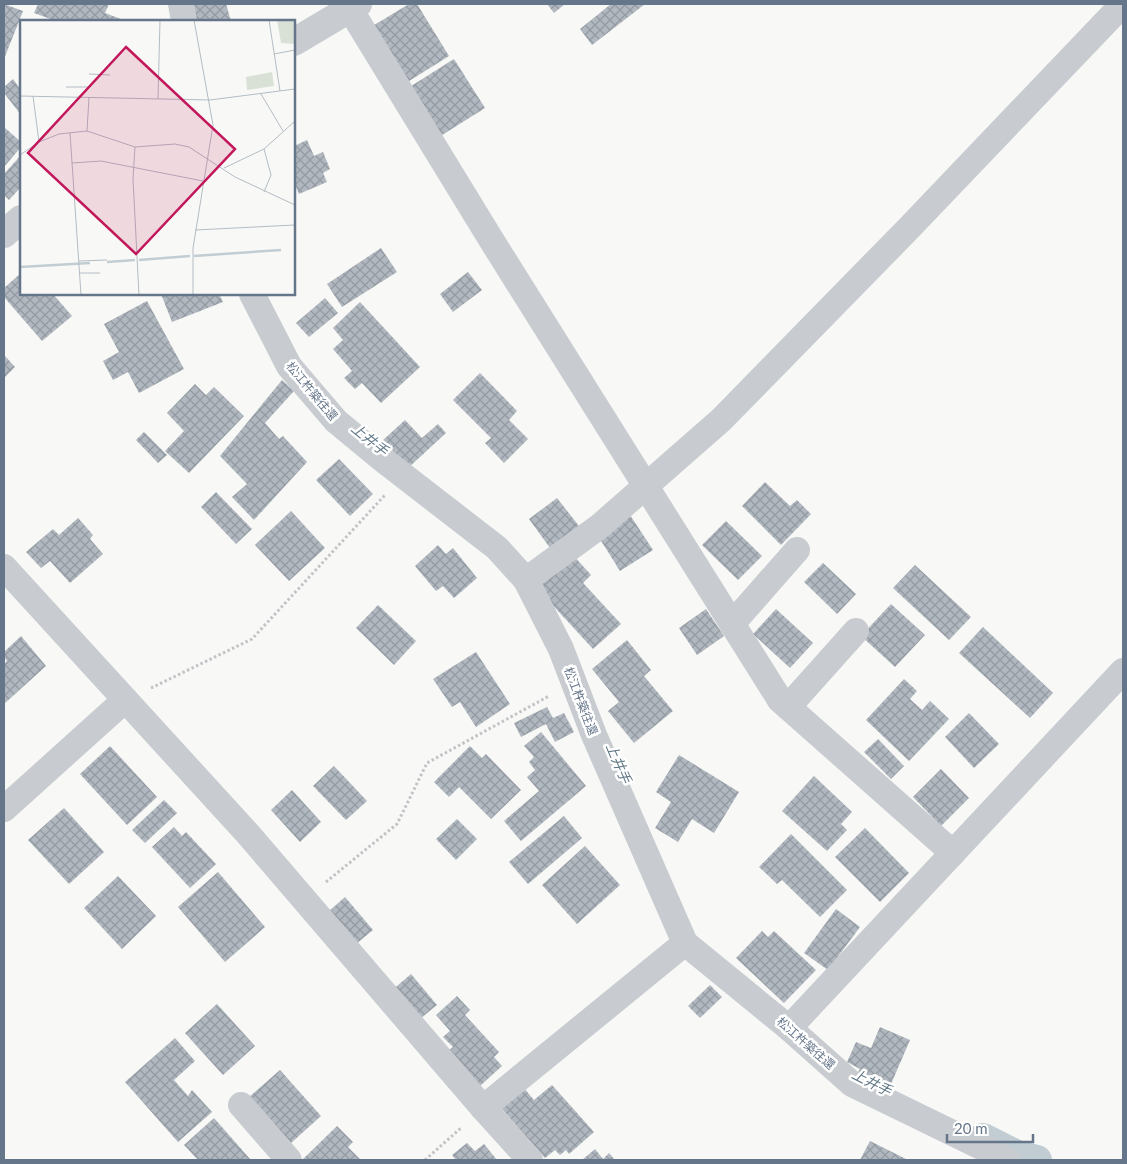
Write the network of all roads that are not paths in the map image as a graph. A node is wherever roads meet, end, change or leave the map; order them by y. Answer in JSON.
{"nodes":[{"id":1,"x":181,"y":4,"type":"edge"},
{"id":2,"x":1123,"y":4,"type":"edge"},
{"id":3,"x":354,"y":7,"type":"edge"},
{"id":4,"x":184,"y":20,"type":"edge"},
{"id":5,"x":295,"y":41,"type":"edge"},
{"id":6,"x":20,"y":220,"type":"edge"},
{"id":7,"x":4,"y":234,"type":"edge"},
{"id":8,"x":253,"y":295,"type":"edge"},
{"id":9,"x":645,"y":486,"type":"junction"},
{"id":10,"x":797,"y":550,"type":"dead end"},
{"id":11,"x":4,"y":567,"type":"edge"},
{"id":12,"x":526,"y":580,"type":"junction"},
{"id":13,"x":732,"y":624,"type":"junction"},
{"id":14,"x":856,"y":631,"type":"dead end"},
{"id":15,"x":1123,"y":671,"type":"edge"},
{"id":16,"x":125,"y":700,"type":"junction"},
{"id":17,"x":788,"y":708,"type":"junction"},
{"id":18,"x":4,"y":809,"type":"edge"},
{"id":19,"x":953,"y":854,"type":"junction"},
{"id":20,"x":685,"y":942,"type":"junction"},
{"id":21,"x":789,"y":1028,"type":"junction"},
{"id":22,"x":241,"y":1105,"type":"dead end"},
{"id":23,"x":483,"y":1108,"type":"junction"},
{"id":24,"x":289,"y":1160,"type":"edge"},
{"id":25,"x":530,"y":1160,"type":"edge"},
{"id":26,"x":1006,"y":1160,"type":"edge"}],
"edges":[{"from":1,"to":4,"type":"street"},
{"from":2,"to":9,"type":"street"},
{"from":3,"to":5,"type":"street"},
{"from":3,"to":9,"type":"street"},
{"from":6,"to":7,"type":"street"},
{"from":8,"to":12,"type":"street","name":"松江杵築往還"},
{"from":9,"to":12,"type":"street"},
{"from":9,"to":13,"type":"street"},
{"from":10,"to":13,"type":"street"},
{"from":11,"to":16,"type":"street"},
{"from":12,"to":20,"type":"street","name":"松江杵築往還"},
{"from":13,"to":17,"type":"street"},
{"from":14,"to":17,"type":"street"},
{"from":15,"to":19,"type":"street"},
{"from":16,"to":18,"type":"street"},
{"from":16,"to":23,"type":"street"},
{"from":17,"to":19,"type":"street"},
{"from":19,"to":21,"type":"street"},
{"from":20,"to":21,"type":"street","name":"松江杵築往還"},
{"from":20,"to":23,"type":"street"},
{"from":21,"to":26,"type":"street","name":"松江杵築往還"},
{"from":22,"to":24,"type":"street"},
{"from":23,"to":25,"type":"street"}]}
